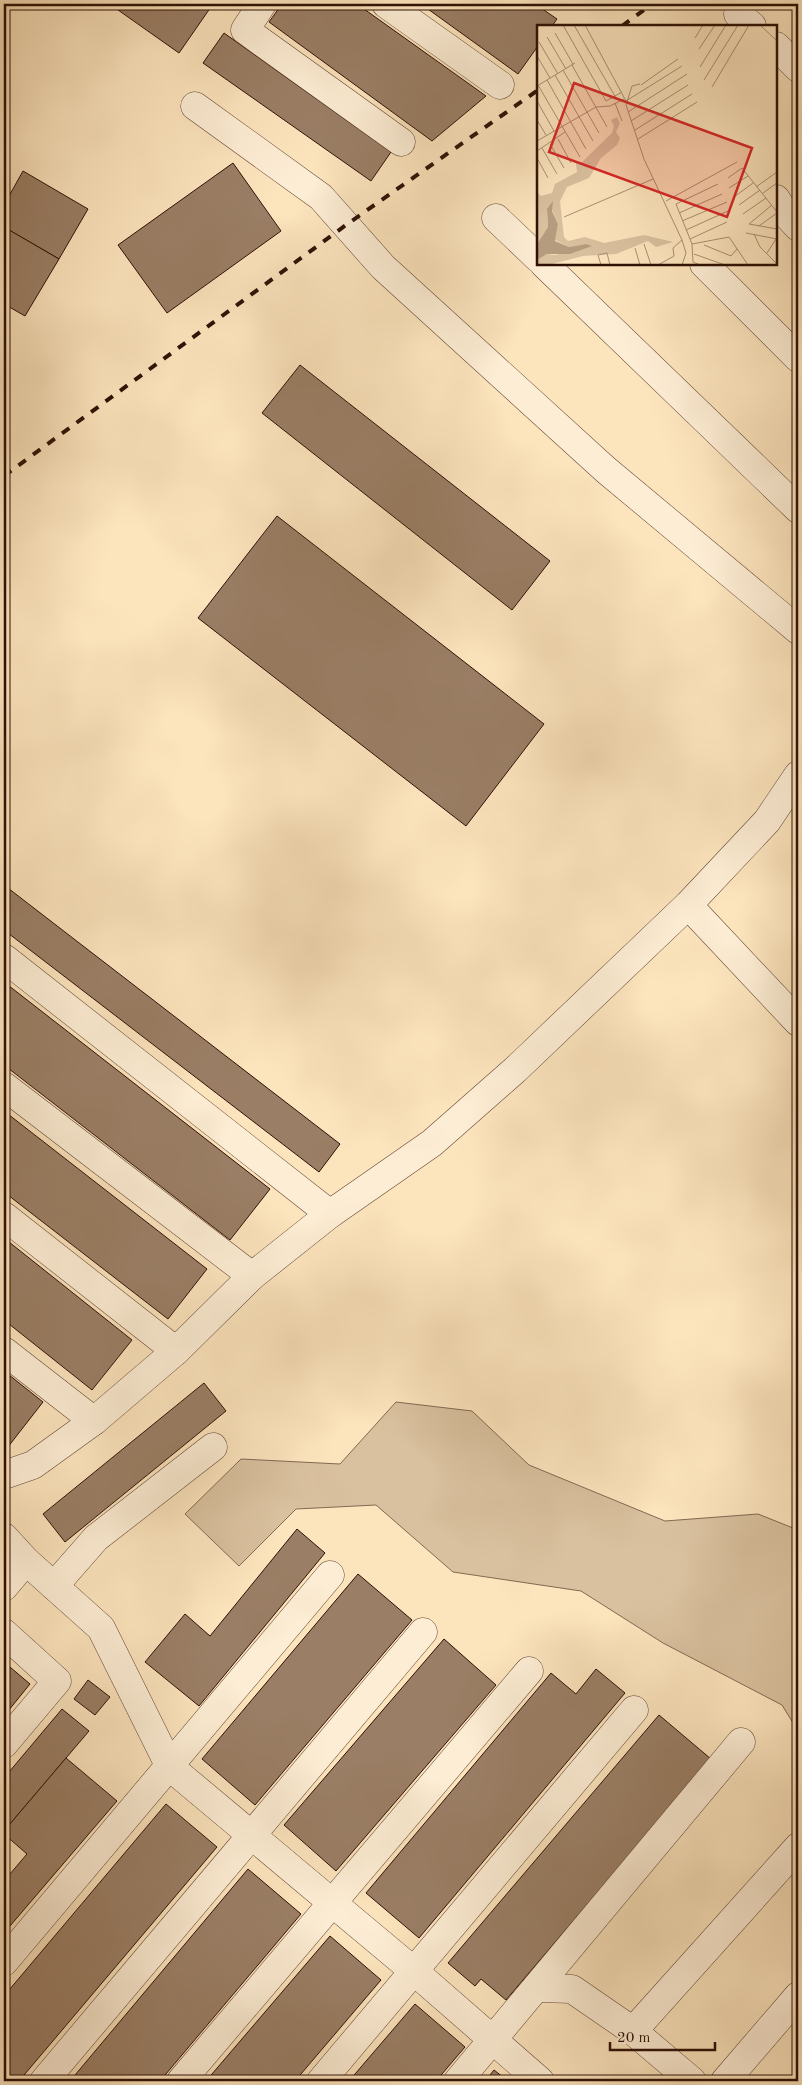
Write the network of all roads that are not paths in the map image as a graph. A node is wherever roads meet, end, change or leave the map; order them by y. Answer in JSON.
{"nodes":[{"id":1,"x":262,"y":4,"type":"edge"},
{"id":2,"x":386,"y":4,"type":"edge"},
{"id":3,"x":777,"y":47,"type":"edge"},
{"id":4,"x":798,"y":68,"type":"edge"},
{"id":5,"x":500,"y":85,"type":"dead end"},
{"id":6,"x":195,"y":106,"type":"dead end"},
{"id":7,"x":401,"y":142,"type":"dead end"},
{"id":8,"x":777,"y":201,"type":"edge"},
{"id":9,"x":496,"y":218,"type":"dead end"},
{"id":10,"x":798,"y":226,"type":"edge"},
{"id":11,"x":537,"y":257,"type":"edge"},
{"id":12,"x":545,"y":265,"type":"edge"},
{"id":13,"x":705,"y":265,"type":"edge"},
{"id":14,"x":798,"y":358,"type":"edge"},
{"id":15,"x":798,"y":509,"type":"edge"},
{"id":16,"x":798,"y":630,"type":"edge"},
{"id":17,"x":798,"y":774,"type":"edge"},
{"id":18,"x":688,"y":905,"type":"junction"},
{"id":19,"x":4,"y":958,"type":"edge"},
{"id":20,"x":798,"y":1022,"type":"edge"},
{"id":21,"x":4,"y":1086,"type":"edge"},
{"id":22,"x":330,"y":1214,"type":"junction"},
{"id":23,"x":4,"y":1216,"type":"edge"},
{"id":24,"x":252,"y":1276,"type":"junction"},
{"id":25,"x":176,"y":1350,"type":"junction"},
{"id":26,"x":4,"y":1351,"type":"edge"},
{"id":27,"x":94,"y":1421,"type":"junction"},
{"id":28,"x":213,"y":1447,"type":"dead end"},
{"id":29,"x":4,"y":1476,"type":"edge"},
{"id":30,"x":4,"y":1537,"type":"edge"},
{"id":31,"x":26,"y":1561,"type":"junction"},
{"id":32,"x":330,"y":1575,"type":"dead end"},
{"id":33,"x":54,"y":1586,"type":"junction"},
{"id":34,"x":4,"y":1587,"type":"edge"},
{"id":35,"x":423,"y":1632,"type":"dead end"},
{"id":36,"x":4,"y":1633,"type":"edge"},
{"id":37,"x":529,"y":1671,"type":"dead end"},
{"id":38,"x":634,"y":1710,"type":"dead end"},
{"id":39,"x":741,"y":1742,"type":"dead end"},
{"id":40,"x":4,"y":1744,"type":"edge"},
{"id":41,"x":170,"y":1767,"type":"junction"},
{"id":42,"x":252,"y":1836,"type":"junction"},
{"id":43,"x":798,"y":1847,"type":"edge"},
{"id":44,"x":332,"y":1903,"type":"junction"},
{"id":45,"x":4,"y":1962,"type":"edge"},
{"id":46,"x":414,"y":1972,"type":"junction"},
{"id":47,"x":537,"y":1988,"type":"junction"},
{"id":48,"x":798,"y":1996,"type":"edge"},
{"id":49,"x":633,"y":2031,"type":"junction"},
{"id":50,"x":494,"y":2040,"type":"junction"},
{"id":51,"x":44,"y":2081,"type":"edge"},
{"id":52,"x":181,"y":2081,"type":"edge"},
{"id":53,"x":321,"y":2081,"type":"edge"},
{"id":54,"x":458,"y":2081,"type":"edge"},
{"id":55,"x":540,"y":2081,"type":"edge"},
{"id":56,"x":692,"y":2081,"type":"edge"},
{"id":57,"x":725,"y":2081,"type":"edge"}],
"edges":[{"from":1,"to":7,"type":"street"},
{"from":2,"to":5,"type":"street"},
{"from":3,"to":4,"type":"street"},
{"from":6,"to":16,"type":"street"},
{"from":8,"to":10,"type":"street"},
{"from":9,"to":11,"type":"street"},
{"from":12,"to":15,"type":"street"},
{"from":13,"to":14,"type":"street"},
{"from":17,"to":18,"type":"street"},
{"from":18,"to":20,"type":"street"},
{"from":18,"to":22,"type":"street"},
{"from":19,"to":22,"type":"street"},
{"from":21,"to":24,"type":"street"},
{"from":22,"to":24,"type":"street"},
{"from":23,"to":25,"type":"street"},
{"from":24,"to":25,"type":"street"},
{"from":25,"to":27,"type":"street"},
{"from":26,"to":27,"type":"street"},
{"from":27,"to":29,"type":"street"},
{"from":28,"to":33,"type":"street"},
{"from":30,"to":31,"type":"street"},
{"from":31,"to":33,"type":"street"},
{"from":31,"to":34,"type":"street"},
{"from":32,"to":41,"type":"street"},
{"from":33,"to":41,"type":"street"},
{"from":35,"to":42,"type":"street"},
{"from":36,"to":40,"type":"street"},
{"from":37,"to":44,"type":"street"},
{"from":38,"to":46,"type":"street"},
{"from":39,"to":47,"type":"street"},
{"from":41,"to":42,"type":"street"},
{"from":41,"to":45,"type":"street"},
{"from":42,"to":44,"type":"street"},
{"from":42,"to":51,"type":"street"},
{"from":43,"to":49,"type":"street"},
{"from":44,"to":46,"type":"street"},
{"from":44,"to":52,"type":"street"},
{"from":46,"to":50,"type":"street"},
{"from":46,"to":53,"type":"street"},
{"from":47,"to":49,"type":"street"},
{"from":47,"to":50,"type":"street"},
{"from":48,"to":57,"type":"street"},
{"from":49,"to":56,"type":"street"},
{"from":50,"to":54,"type":"street"},
{"from":50,"to":55,"type":"street"}]}
